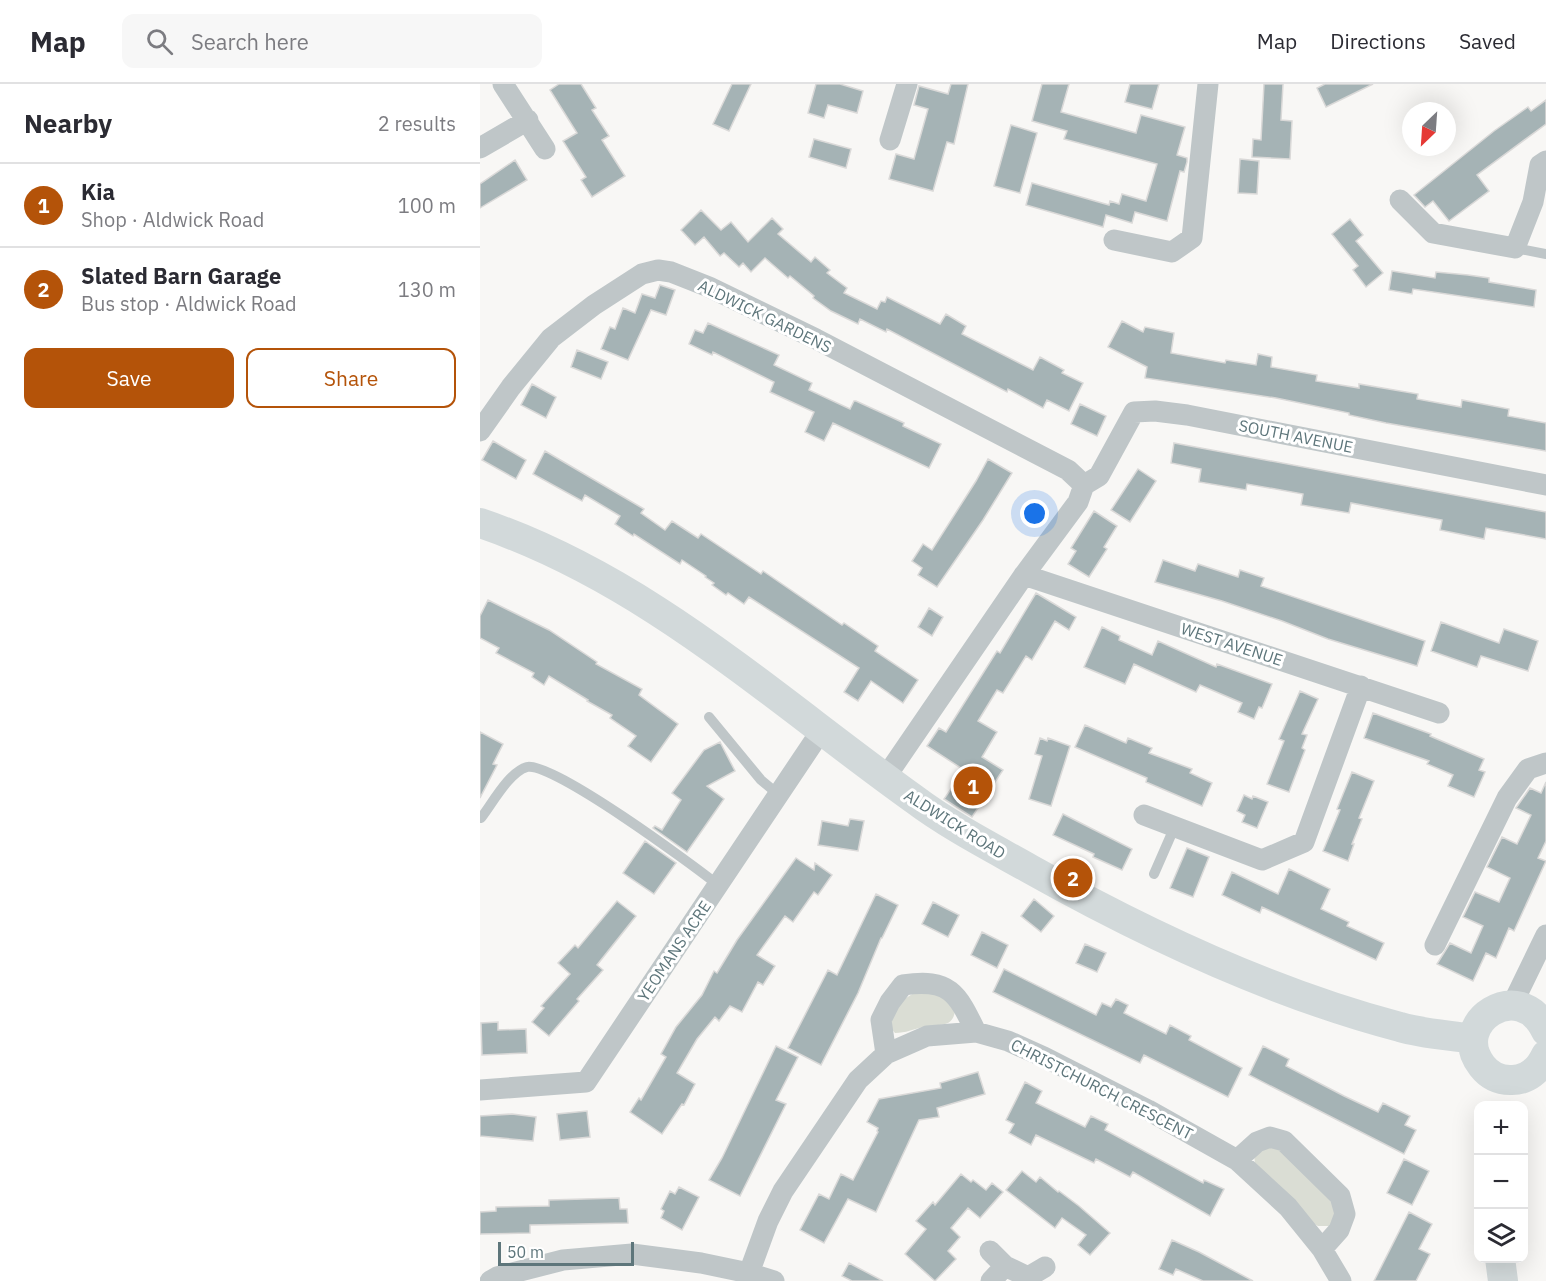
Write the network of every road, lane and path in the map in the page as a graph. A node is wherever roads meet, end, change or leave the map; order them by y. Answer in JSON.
{"nodes":[{"id":1,"x":503,"y":84,"type":"edge"},
{"id":2,"x":907,"y":84,"type":"edge"},
{"id":3,"x":1208,"y":84,"type":"edge"},
{"id":4,"x":528,"y":120,"type":"junction"},
{"id":5,"x":890,"y":140,"type":"dead end"},
{"id":6,"x":480,"y":148,"type":"edge"},
{"id":7,"x":545,"y":149,"type":"dead end"},
{"id":8,"x":1546,"y":161,"type":"edge"},
{"id":9,"x":1400,"y":200,"type":"dead end"},
{"id":10,"x":1114,"y":240,"type":"dead end"},
{"id":11,"x":1515,"y":248,"type":"junction"},
{"id":12,"x":1546,"y":254,"type":"edge"},
{"id":13,"x":480,"y":431,"type":"edge"},
{"id":14,"x":1084,"y":485,"type":"junction"},
{"id":15,"x":1546,"y":485,"type":"edge"},
{"id":16,"x":480,"y":523,"type":"edge"},
{"id":17,"x":1024,"y":575,"type":"junction"},
{"id":18,"x":1361,"y":686,"type":"junction"},
{"id":19,"x":1439,"y":713,"type":"dead end"},
{"id":20,"x":709,"y":717,"type":"dead end"},
{"id":21,"x":821,"y":731,"type":"junction"},
{"id":22,"x":1546,"y":763,"type":"edge"},
{"id":23,"x":885,"y":778,"type":"junction"},
{"id":24,"x":778,"y":795,"type":"junction"},
{"id":25,"x":1144,"y":815,"type":"dead end"},
{"id":26,"x":481,"y":818,"type":"edge"},
{"id":27,"x":1176,"y":826,"type":"junction"},
{"id":28,"x":1154,"y":874,"type":"dead end"},
{"id":29,"x":718,"y":885,"type":"junction"},
{"id":30,"x":1546,"y":935,"type":"edge"},
{"id":31,"x":1435,"y":945,"type":"dead end"},
{"id":32,"x":1512,"y":1005,"type":"junction"},
{"id":33,"x":1546,"y":1031,"type":"edge"},
{"id":34,"x":976,"y":1032,"type":"junction"},
{"id":35,"x":1473,"y":1039,"type":"junction"},
{"id":36,"x":886,"y":1054,"type":"junction"},
{"id":37,"x":1540,"y":1068,"type":"edge"},
{"id":38,"x":480,"y":1090,"type":"edge"},
{"id":39,"x":1501,"y":1093,"type":"edge"},
{"id":40,"x":1237,"y":1160,"type":"junction"},
{"id":41,"x":1322,"y":1249,"type":"junction"},
{"id":42,"x":1501,"y":1263,"type":"edge"},
{"id":43,"x":996,"y":1266,"type":"edge"},
{"id":44,"x":1045,"y":1267,"type":"dead end"},
{"id":45,"x":749,"y":1273,"type":"junction"},
{"id":46,"x":490,"y":1281,"type":"edge"},
{"id":47,"x":774,"y":1281,"type":"edge"},
{"id":48,"x":1341,"y":1281,"type":"edge"},
{"id":49,"x":1503,"y":1281,"type":"edge"}],
"edges":[{"from":1,"to":4,"type":"street"},
{"from":2,"to":5,"type":"street"},
{"from":3,"to":10,"type":"street"},
{"from":4,"to":6,"type":"street"},
{"from":4,"to":7,"type":"street"},
{"from":8,"to":11,"type":"street"},
{"from":9,"to":11,"type":"street"},
{"from":11,"to":12,"type":"lane"},
{"from":13,"to":14,"type":"street","name":"ALDWICK GARDENS"},
{"from":14,"to":15,"type":"street","name":"SOUTH AVENUE"},
{"from":14,"to":17,"type":"street"},
{"from":16,"to":21,"type":"main road","name":"ALDWICK ROAD"},
{"from":17,"to":18,"type":"street","name":"WEST AVENUE"},
{"from":17,"to":23,"type":"street"},
{"from":18,"to":19,"type":"street","name":"WEST AVENUE"},
{"from":18,"to":27,"type":"street"},
{"from":20,"to":24,"type":"lane"},
{"from":21,"to":23,"type":"main road","name":"ALDWICK ROAD"},
{"from":21,"to":24,"type":"street","name":"YEOMANS ACRE"},
{"from":22,"to":31,"type":"street"},
{"from":23,"to":35,"type":"main road","name":"ALDWICK ROAD"},
{"from":24,"to":29,"type":"street","name":"YEOMANS ACRE"},
{"from":25,"to":27,"type":"street"},
{"from":26,"to":29,"type":"lane"},
{"from":27,"to":28,"type":"lane"},
{"from":29,"to":38,"type":"street","name":"YEOMANS ACRE"},
{"from":30,"to":32,"type":"street"},
{"from":32,"to":33,"type":"main road"},
{"from":32,"to":35,"type":"main road"},
{"from":34,"to":36,"type":"street","name":"CHRISTCHURCH CRESCENT"},
{"from":34,"to":36,"type":"street"},
{"from":34,"to":40,"type":"street","name":"CHRISTCHURCH CRESCENT"},
{"from":35,"to":39,"type":"main road"},
{"from":36,"to":45,"type":"street","name":"CHRISTCHURCH CRESCENT"},
{"from":37,"to":39,"type":"main road"},
{"from":40,"to":41,"type":"street","name":"CHRISTCHURCH CRESCENT"},
{"from":40,"to":41,"type":"street"},
{"from":41,"to":48,"type":"street","name":"CHRISTCHURCH CRESCENT"},
{"from":42,"to":49,"type":"main road"},
{"from":43,"to":44,"type":"street"},
{"from":45,"to":46,"type":"street"},
{"from":45,"to":47,"type":"street"}]}
